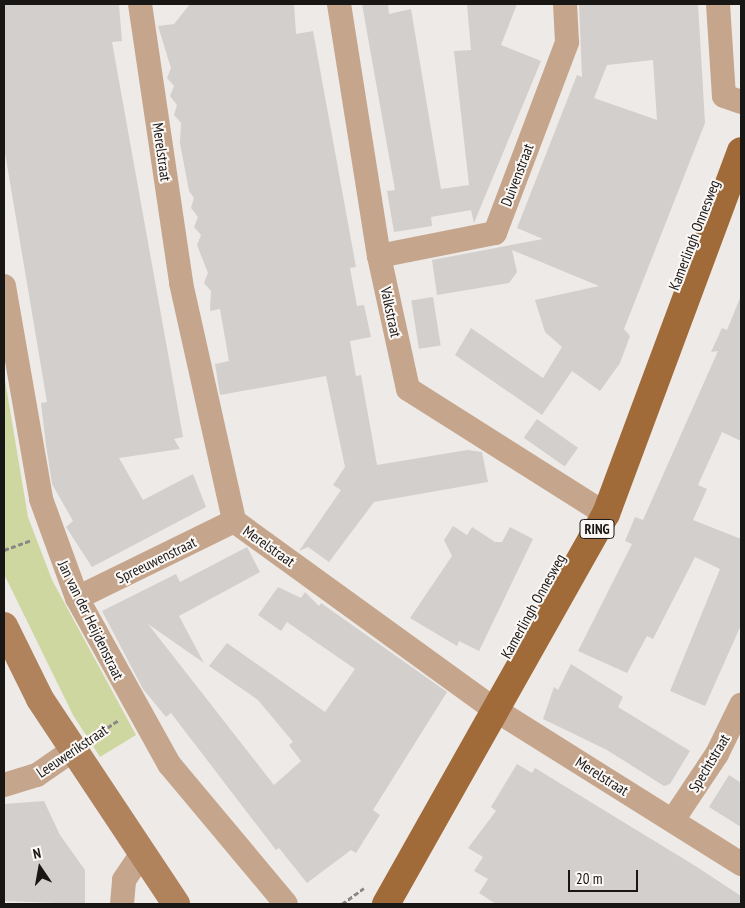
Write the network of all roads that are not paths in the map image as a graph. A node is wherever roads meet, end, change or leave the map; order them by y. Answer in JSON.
{"nodes":[{"id":1,"x":140,"y":4,"type":"edge"},
{"id":2,"x":339,"y":4,"type":"edge"},
{"id":3,"x":565,"y":4,"type":"edge"},
{"id":4,"x":718,"y":4,"type":"edge"},
{"id":5,"x":741,"y":102,"type":"edge"},
{"id":6,"x":741,"y":151,"type":"edge"},
{"id":7,"x":379,"y":256,"type":"junction"},
{"id":8,"x":4,"y":286,"type":"edge"},
{"id":9,"x":606,"y":514,"type":"junction"},
{"id":10,"x":234,"y":521,"type":"junction"},
{"id":11,"x":77,"y":598,"type":"junction"},
{"id":12,"x":4,"y":626,"type":"edge"},
{"id":13,"x":741,"y":705,"type":"edge"},
{"id":14,"x":494,"y":709,"type":"junction"},
{"id":15,"x":74,"y":750,"type":"junction"},
{"id":16,"x":4,"y":785,"type":"edge"},
{"id":17,"x":673,"y":820,"type":"junction"},
{"id":18,"x":143,"y":852,"type":"junction"},
{"id":19,"x":741,"y":864,"type":"edge"},
{"id":20,"x":370,"y":892,"type":"edge"},
{"id":21,"x":392,"y":893,"type":"edge"},
{"id":22,"x":122,"y":904,"type":"edge"},
{"id":23,"x":176,"y":904,"type":"edge"},
{"id":24,"x":192,"y":904,"type":"edge"},
{"id":25,"x":286,"y":904,"type":"edge"}],
"edges":[{"from":1,"to":10,"type":"street","name":"Merelstraat"},
{"from":2,"to":7,"type":"street","name":"Valkstraat"},
{"from":3,"to":7,"type":"street","name":"Duivenstraat"},
{"from":4,"to":5,"type":"street"},
{"from":6,"to":9,"type":"main road","name":"Kamerlingh Onnesweg","number":"RING"},
{"from":7,"to":9,"type":"street","name":"Valkstraat"},
{"from":8,"to":11,"type":"street","name":"Jan van der Heijdenstraat"},
{"from":9,"to":14,"type":"main road","name":"Kamerlingh Onnesweg","number":"RING"},
{"from":10,"to":11,"type":"street","name":"Spreeuwenstraat"},
{"from":10,"to":14,"type":"street","name":"Merelstraat"},
{"from":11,"to":25,"type":"street","name":"Jan van der Heijdenstraat"},
{"from":12,"to":15,"type":"main road"},
{"from":13,"to":17,"type":"street","name":"Spechtstraat"},
{"from":14,"to":17,"type":"street","name":"Merelstraat"},
{"from":14,"to":21,"type":"main road","name":"Kamerlingh Onnesweg","number":"RING"},
{"from":15,"to":16,"type":"street","name":"Leeuwerikstraat"},
{"from":15,"to":18,"type":"main road"},
{"from":17,"to":19,"type":"street","name":"Merelstraat"},
{"from":18,"to":22,"type":"street"},
{"from":18,"to":23,"type":"main road"},
{"from":18,"to":24,"type":"main road"},
{"from":20,"to":21,"type":"main road","name":"Kamerlingh Onnesweg","number":"RING"}]}
